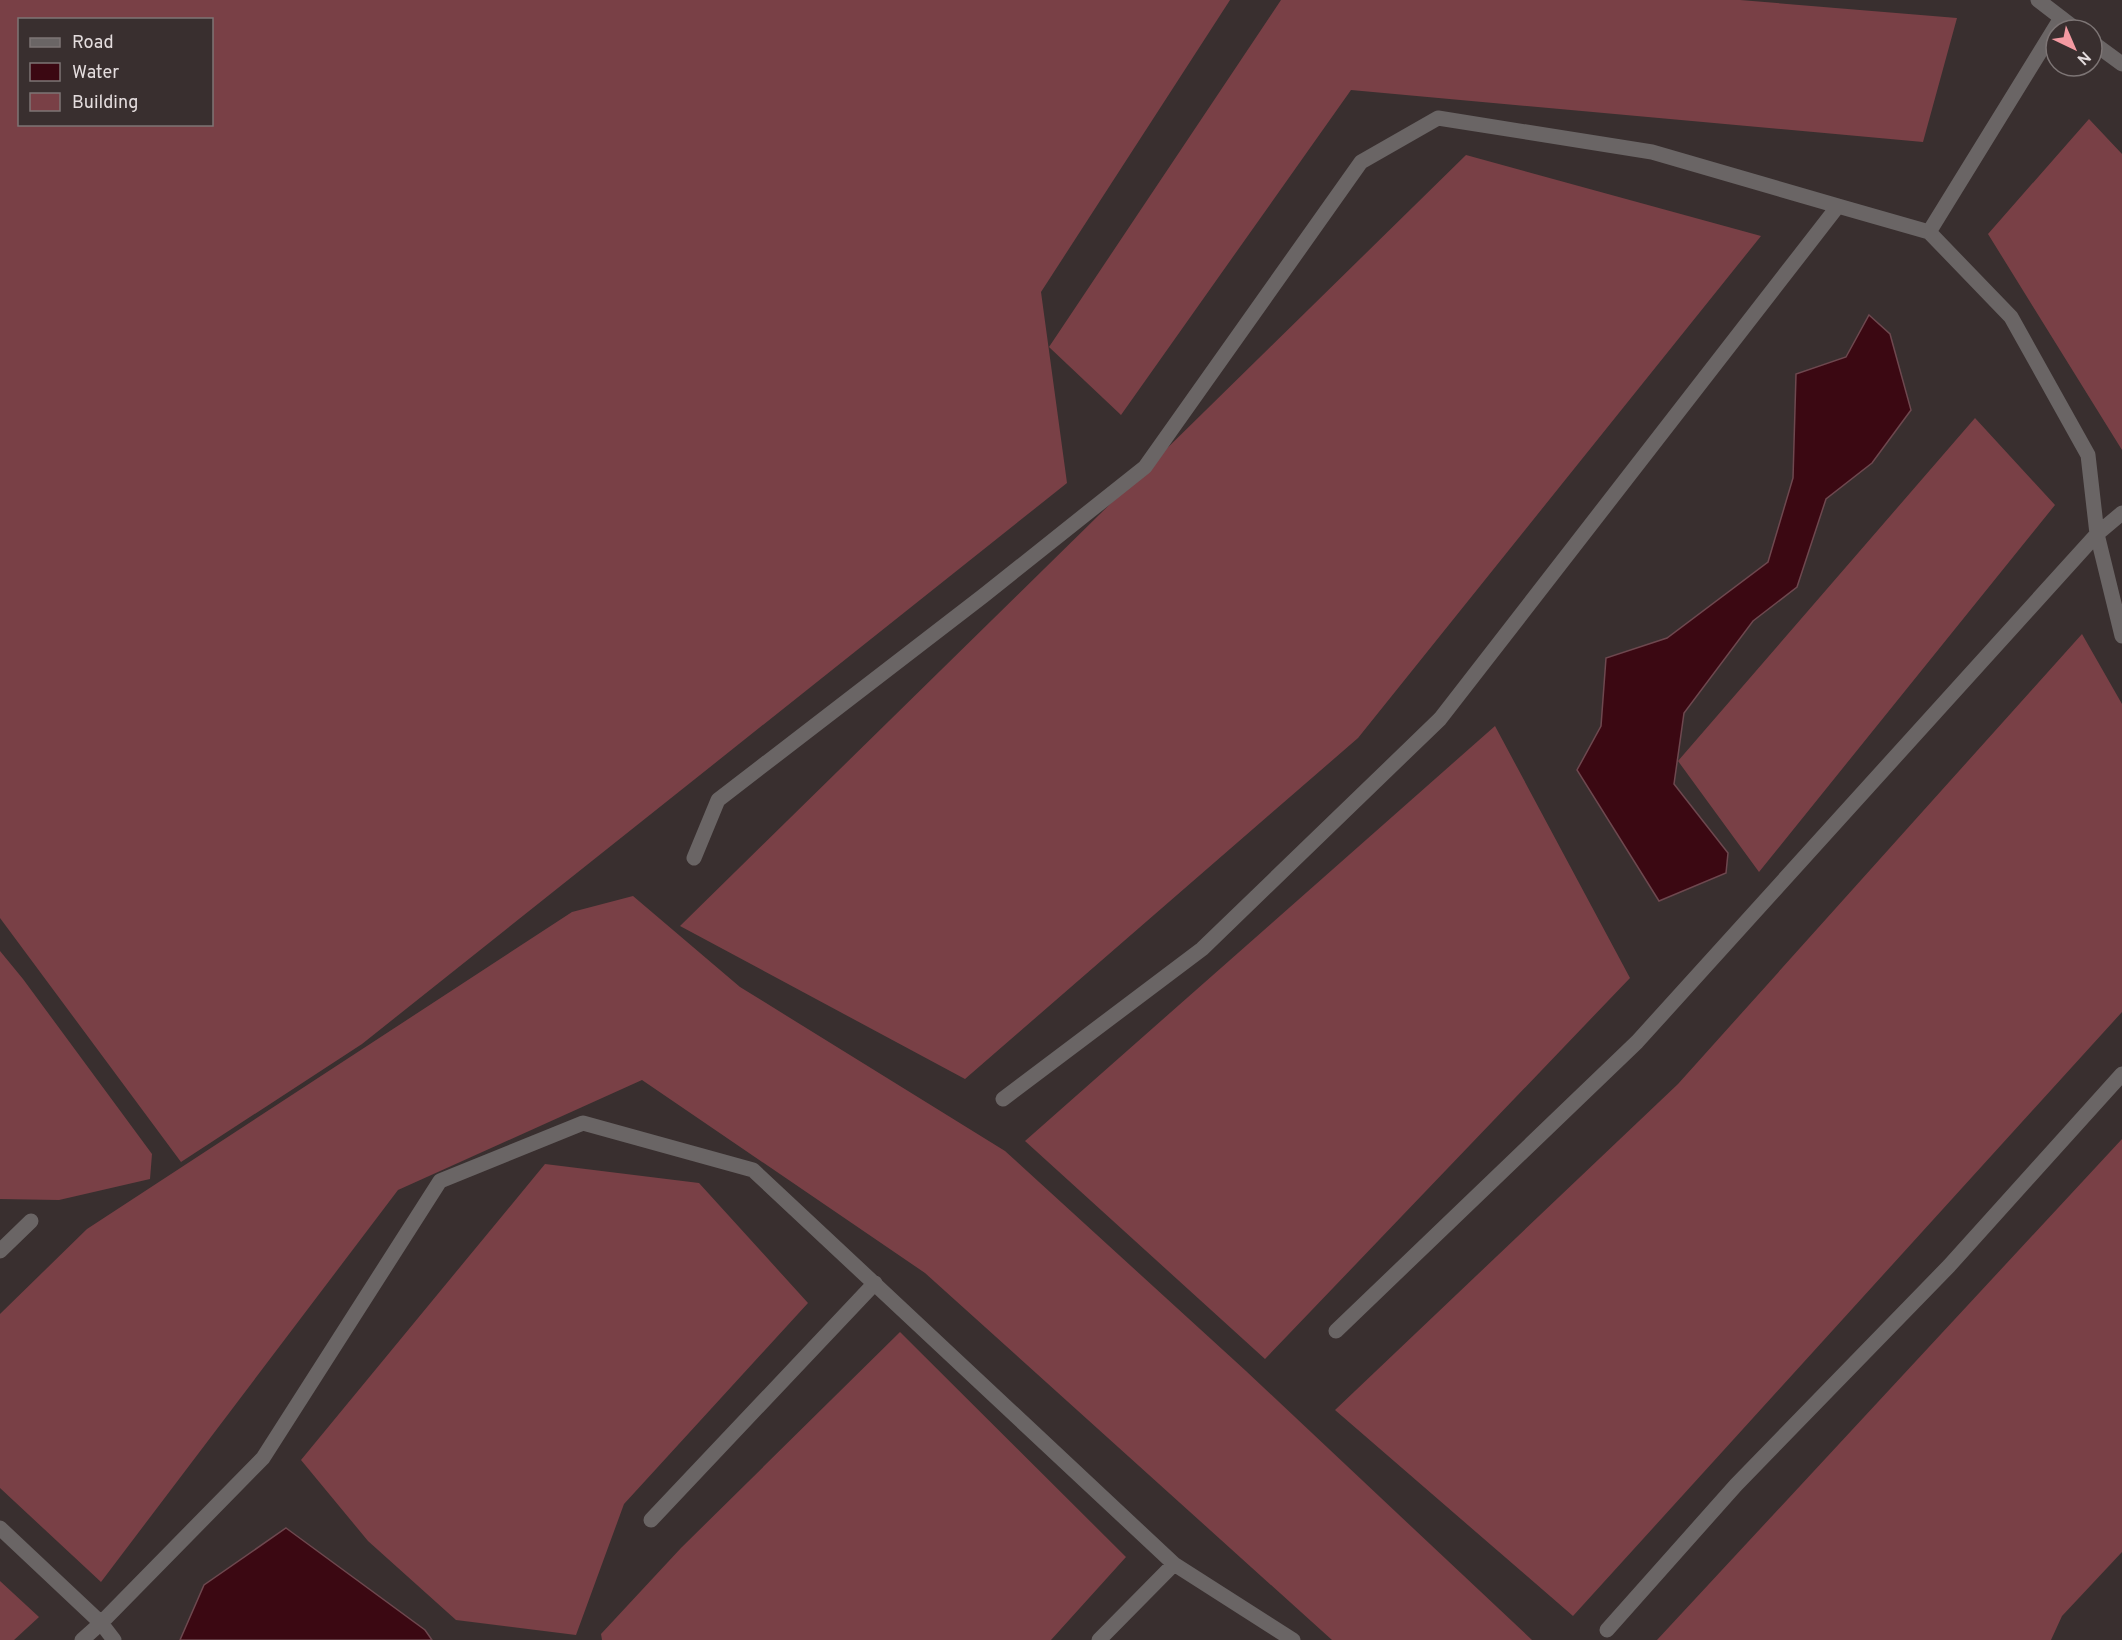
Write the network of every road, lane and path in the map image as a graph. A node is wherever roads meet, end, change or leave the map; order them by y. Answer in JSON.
{"nodes":[{"id":1,"x":2038,"y":0,"type":"edge"},
{"id":2,"x":2061,"y":18,"type":"edge"},
{"id":3,"x":2044,"y":46,"type":"edge"},
{"id":4,"x":2104,"y":51,"type":"edge"},
{"id":5,"x":2122,"y":64,"type":"edge"},
{"id":6,"x":1838,"y":206,"type":"junction"},
{"id":7,"x":1929,"y":232,"type":"junction"},
{"id":8,"x":2122,"y":513,"type":"edge"},
{"id":9,"x":2097,"y":534,"type":"junction"},
{"id":10,"x":2122,"y":636,"type":"edge"},
{"id":11,"x":694,"y":858,"type":"dead end"},
{"id":12,"x":2122,"y":1074,"type":"edge"},
{"id":13,"x":1003,"y":1099,"type":"dead end"},
{"id":14,"x":30,"y":1221,"type":"dead end"},
{"id":15,"x":0,"y":1251,"type":"edge"},
{"id":16,"x":874,"y":1283,"type":"junction"},
{"id":17,"x":1336,"y":1331,"type":"dead end"},
{"id":18,"x":651,"y":1520,"type":"dead end"},
{"id":19,"x":0,"y":1528,"type":"edge"},
{"id":20,"x":1174,"y":1564,"type":"junction"},
{"id":21,"x":101,"y":1623,"type":"junction"},
{"id":22,"x":1607,"y":1630,"type":"dead end"},
{"id":23,"x":82,"y":1640,"type":"edge"},
{"id":24,"x":114,"y":1640,"type":"edge"},
{"id":25,"x":1099,"y":1640,"type":"edge"},
{"id":26,"x":1293,"y":1640,"type":"edge"}],
"edges":[{"from":1,"to":2,"type":"street"},
{"from":3,"to":7,"type":"street"},
{"from":4,"to":5,"type":"street"},
{"from":6,"to":7,"type":"street"},
{"from":6,"to":11,"type":"street"},
{"from":6,"to":13,"type":"street"},
{"from":7,"to":9,"type":"street"},
{"from":8,"to":9,"type":"street"},
{"from":9,"to":10,"type":"street"},
{"from":9,"to":17,"type":"street"},
{"from":12,"to":22,"type":"street"},
{"from":14,"to":15,"type":"street"},
{"from":16,"to":18,"type":"street"},
{"from":16,"to":20,"type":"street"},
{"from":16,"to":21,"type":"street"},
{"from":19,"to":21,"type":"street"},
{"from":20,"to":25,"type":"street"},
{"from":20,"to":26,"type":"street"},
{"from":21,"to":23,"type":"street"},
{"from":21,"to":24,"type":"street"}]}
